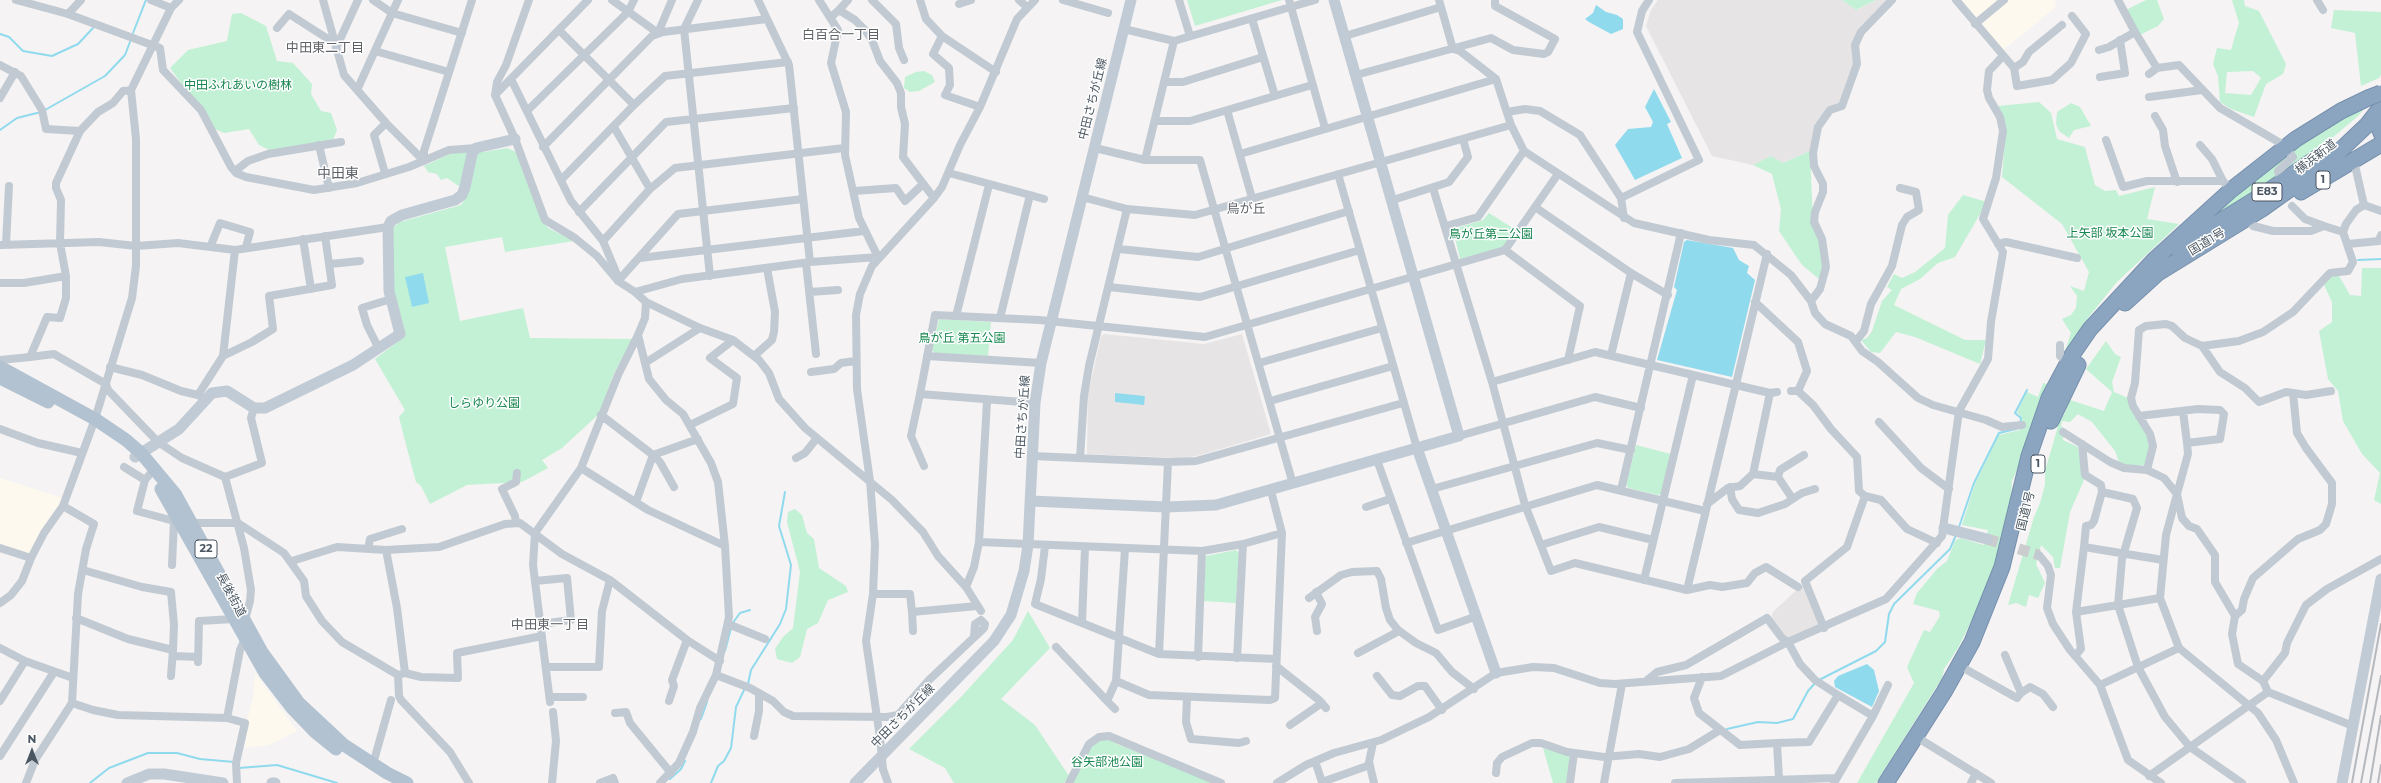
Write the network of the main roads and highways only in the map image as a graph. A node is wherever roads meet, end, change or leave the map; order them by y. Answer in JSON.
{"nodes":[{"id":1,"x":2377,"y":94,"type":"edge"},
{"id":2,"x":2379,"y":130,"type":"edge"},
{"id":3,"x":2262,"y":209,"type":"junction"},
{"id":4,"x":2139,"y":276,"type":"junction"},
{"id":5,"x":0,"y":367,"type":"edge"},
{"id":6,"x":0,"y":378,"type":"edge"},
{"id":7,"x":94,"y":423,"type":"junction"},
{"id":8,"x":138,"y":455,"type":"junction"},
{"id":9,"x":239,"y":620,"type":"junction"},
{"id":10,"x":399,"y":782,"type":"edge"},
{"id":11,"x":1886,"y":783,"type":"edge"},
{"id":12,"x":1897,"y":783,"type":"edge"}],
"edges":[{"from":1,"to":4,"type":"highway","name":"横浜新道","number":"E83"},
{"from":1,"to":4,"type":"highway","number":"1"},
{"from":2,"to":3,"type":"highway","name":"横浜新道","number":"E83"},
{"from":2,"to":3,"type":"highway","number":"1"},
{"from":3,"to":12,"type":"highway","name":"国道1号","number":"1"},
{"from":4,"to":11,"type":"highway","name":"国道1号","number":"1"},
{"from":5,"to":7,"type":"main road","name":"長後街道","number":"22"},
{"from":6,"to":7,"type":"main road","name":"長後街道","number":"22"},
{"from":7,"to":8,"type":"main road","name":"長後街道","number":"22"},
{"from":8,"to":9,"type":"main road","name":"長後街道","number":"22"},
{"from":8,"to":9,"type":"main road","name":"長後街道","number":"22"},
{"from":9,"to":10,"type":"main road","name":"長後街道","number":"22"},
{"from":9,"to":10,"type":"main road","name":"長後街道","number":"22"}]}
